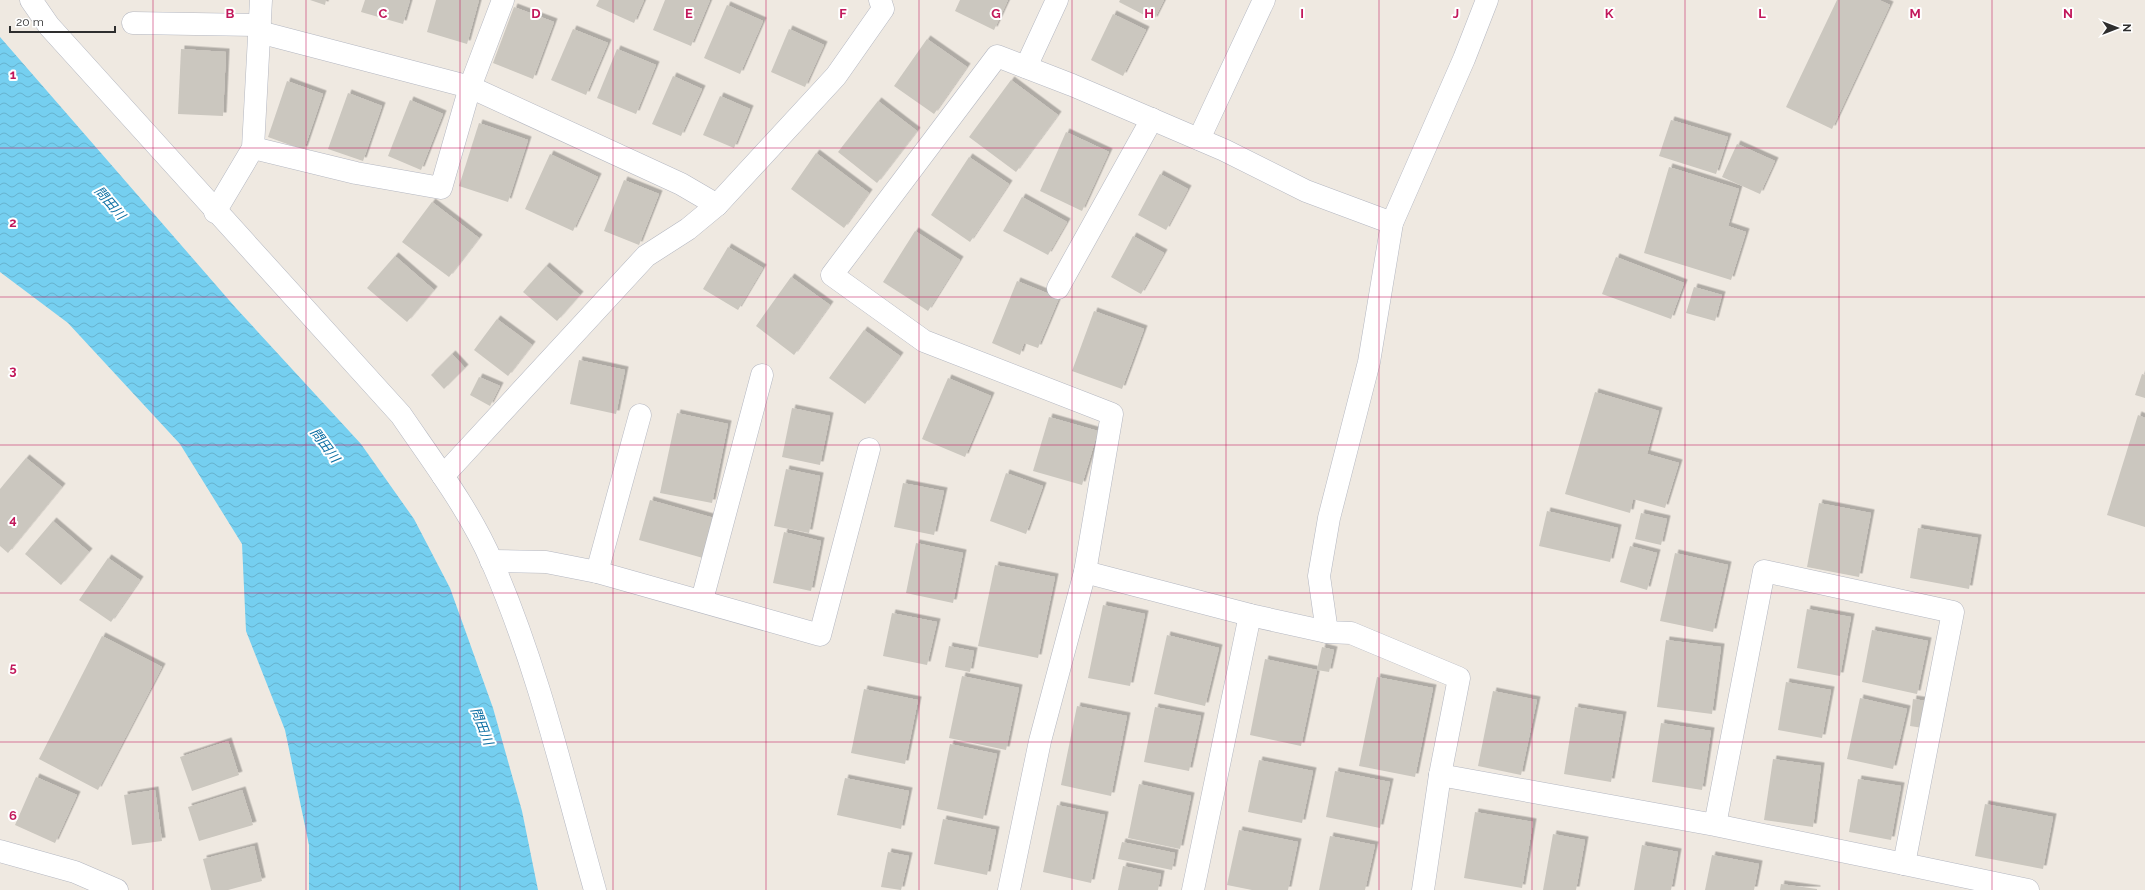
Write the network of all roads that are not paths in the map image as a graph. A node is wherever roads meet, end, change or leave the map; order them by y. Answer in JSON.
{"nodes":[{"id":1,"x":31,"y":0,"type":"edge"},
{"id":2,"x":261,"y":0,"type":"edge"},
{"id":3,"x":503,"y":0,"type":"edge"},
{"id":4,"x":880,"y":0,"type":"edge"},
{"id":5,"x":1057,"y":0,"type":"edge"},
{"id":6,"x":1264,"y":0,"type":"edge"},
{"id":7,"x":1487,"y":0,"type":"edge"},
{"id":8,"x":133,"y":23,"type":"dead end"},
{"id":9,"x":259,"y":28,"type":"junction"},
{"id":10,"x":1026,"y":67,"type":"junction"},
{"id":11,"x":470,"y":87,"type":"junction"},
{"id":12,"x":1152,"y":119,"type":"junction"},
{"id":13,"x":1200,"y":139,"type":"junction"},
{"id":14,"x":253,"y":148,"type":"junction"},
{"id":15,"x":717,"y":205,"type":"junction"},
{"id":16,"x":215,"y":212,"type":"junction"},
{"id":17,"x":1392,"y":223,"type":"junction"},
{"id":18,"x":1058,"y":288,"type":"dead end"},
{"id":19,"x":762,"y":375,"type":"dead end"},
{"id":20,"x":640,"y":416,"type":"dead end"},
{"id":21,"x":869,"y":449,"type":"dead end"},
{"id":22,"x":443,"y":476,"type":"junction"},
{"id":23,"x":491,"y":560,"type":"junction"},
{"id":24,"x":597,"y":572,"type":"junction"},
{"id":25,"x":1085,"y":572,"type":"junction"},
{"id":26,"x":702,"y":600,"type":"junction"},
{"id":27,"x":1250,"y":615,"type":"junction"},
{"id":28,"x":1327,"y":632,"type":"junction"},
{"id":29,"x":1440,"y":775,"type":"junction"},
{"id":30,"x":1715,"y":825,"type":"junction"},
{"id":31,"x":0,"y":851,"type":"edge"},
{"id":32,"x":1904,"y":864,"type":"junction"},
{"id":33,"x":117,"y":890,"type":"edge"},
{"id":34,"x":595,"y":890,"type":"edge"},
{"id":35,"x":1009,"y":890,"type":"edge"},
{"id":36,"x":1192,"y":890,"type":"edge"},
{"id":37,"x":1423,"y":890,"type":"edge"},
{"id":38,"x":2028,"y":890,"type":"edge"}],
"edges":[{"from":1,"to":16,"type":"street"},
{"from":2,"to":9,"type":"street"},
{"from":3,"to":11,"type":"street"},
{"from":4,"to":15,"type":"street"},
{"from":5,"to":10,"type":"street"},
{"from":6,"to":13,"type":"street"},
{"from":7,"to":17,"type":"street"},
{"from":8,"to":9,"type":"street"},
{"from":9,"to":11,"type":"street"},
{"from":9,"to":14,"type":"street"},
{"from":10,"to":12,"type":"street"},
{"from":10,"to":25,"type":"street"},
{"from":11,"to":14,"type":"street"},
{"from":11,"to":15,"type":"street"},
{"from":12,"to":13,"type":"street"},
{"from":12,"to":18,"type":"street"},
{"from":13,"to":17,"type":"street"},
{"from":14,"to":16,"type":"street"},
{"from":15,"to":22,"type":"street"},
{"from":16,"to":22,"type":"street"},
{"from":17,"to":28,"type":"street"},
{"from":19,"to":26,"type":"street"},
{"from":20,"to":24,"type":"street"},
{"from":21,"to":26,"type":"street"},
{"from":22,"to":23,"type":"street"},
{"from":23,"to":24,"type":"street"},
{"from":23,"to":34,"type":"street"},
{"from":24,"to":26,"type":"street"},
{"from":25,"to":27,"type":"street"},
{"from":25,"to":35,"type":"street"},
{"from":27,"to":28,"type":"street"},
{"from":27,"to":36,"type":"street"},
{"from":28,"to":29,"type":"street"},
{"from":29,"to":30,"type":"street"},
{"from":29,"to":37,"type":"street"},
{"from":30,"to":32,"type":"street"},
{"from":30,"to":32,"type":"street"},
{"from":31,"to":33,"type":"street"},
{"from":32,"to":38,"type":"street"}]}
